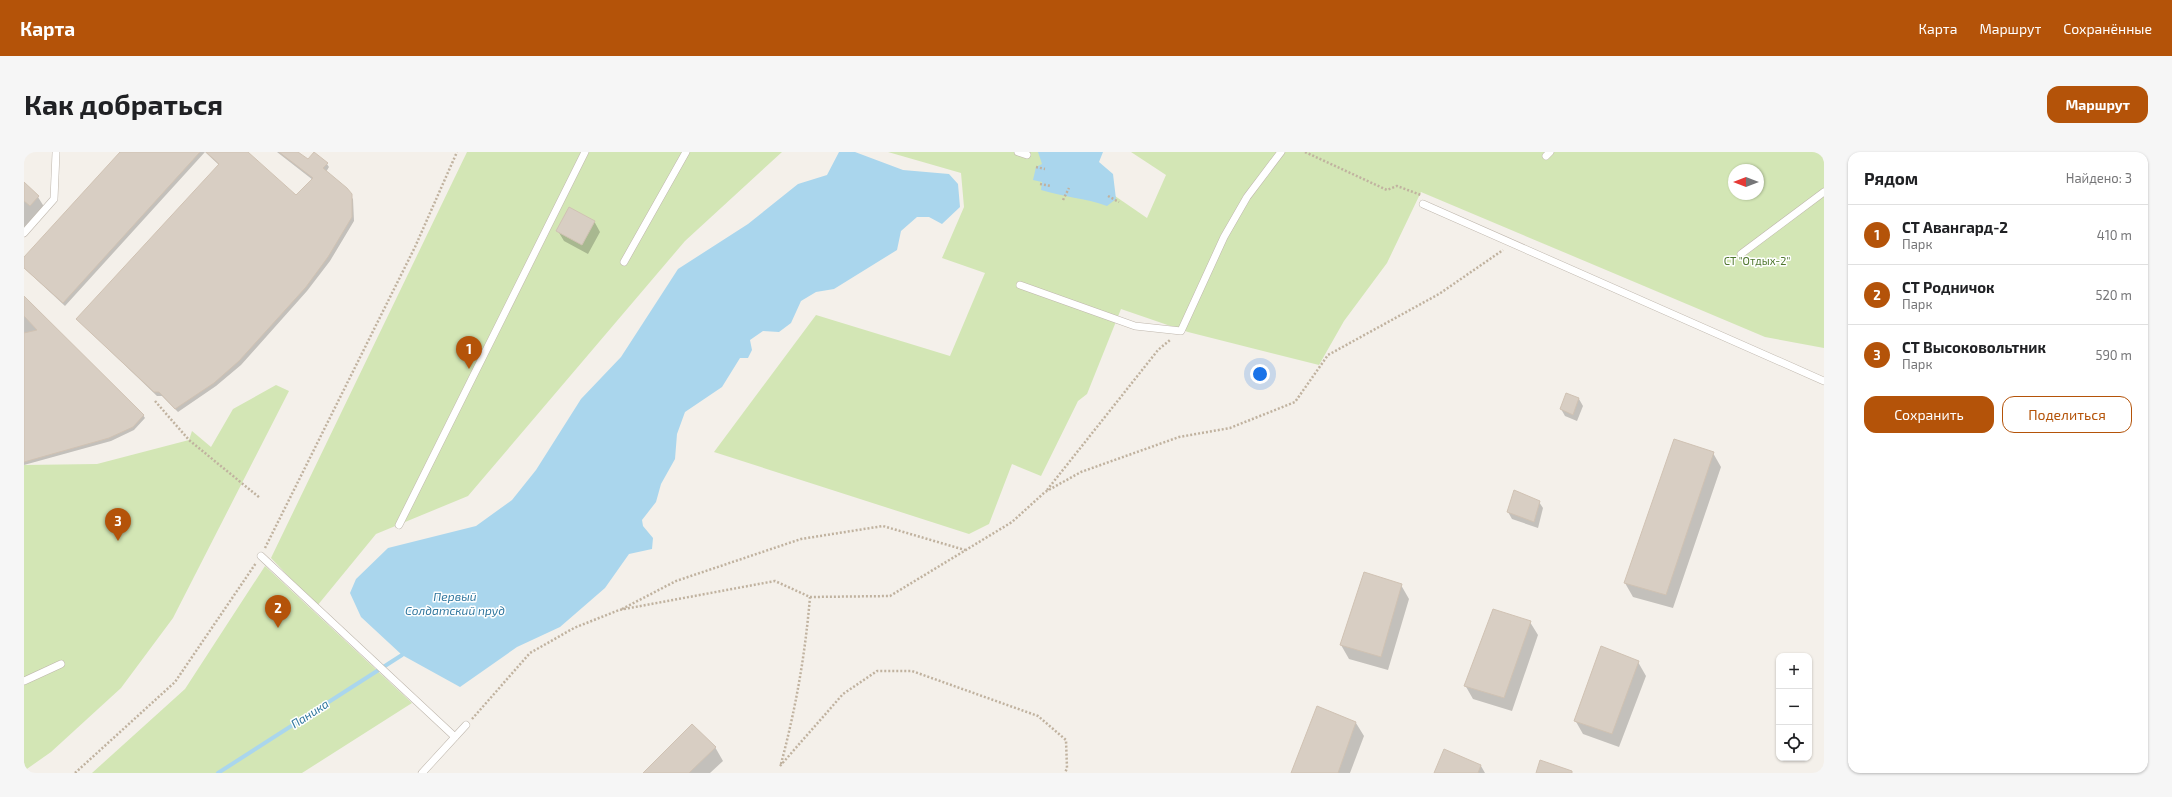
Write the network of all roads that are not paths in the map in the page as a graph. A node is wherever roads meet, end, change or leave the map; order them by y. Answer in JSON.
{"nodes":[{"id":1,"x":585,"y":152,"type":"edge"},
{"id":2,"x":686,"y":152,"type":"edge"},
{"id":3,"x":1018,"y":152,"type":"edge"},
{"id":4,"x":1281,"y":152,"type":"edge"},
{"id":5,"x":56,"y":153,"type":"dead end"},
{"id":6,"x":1027,"y":155,"type":"dead end"},
{"id":7,"x":1824,"y":192,"type":"edge"},
{"id":8,"x":1423,"y":204,"type":"road end"},
{"id":9,"x":24,"y":233,"type":"edge"},
{"id":10,"x":1741,"y":254,"type":"dead end"},
{"id":11,"x":624,"y":262,"type":"dead end"},
{"id":12,"x":1020,"y":285,"type":"dead end"},
{"id":13,"x":1824,"y":381,"type":"edge"},
{"id":14,"x":399,"y":525,"type":"dead end"},
{"id":15,"x":261,"y":556,"type":"road end"},
{"id":16,"x":61,"y":664,"type":"dead end"},
{"id":17,"x":24,"y":681,"type":"edge"},
{"id":18,"x":466,"y":725,"type":"road end"},
{"id":19,"x":455,"y":737,"type":"junction"},
{"id":20,"x":422,"y":773,"type":"edge"}],
"edges":[{"from":1,"to":14,"type":"lane"},
{"from":2,"to":11,"type":"lane"},
{"from":3,"to":6,"type":"lane"},
{"from":4,"to":12,"type":"lane"},
{"from":5,"to":9,"type":"lane"},
{"from":7,"to":10,"type":"lane"},
{"from":8,"to":13,"type":"lane"},
{"from":15,"to":19,"type":"lane"},
{"from":16,"to":17,"type":"lane"},
{"from":18,"to":19,"type":"lane"},
{"from":19,"to":20,"type":"lane"}]}
